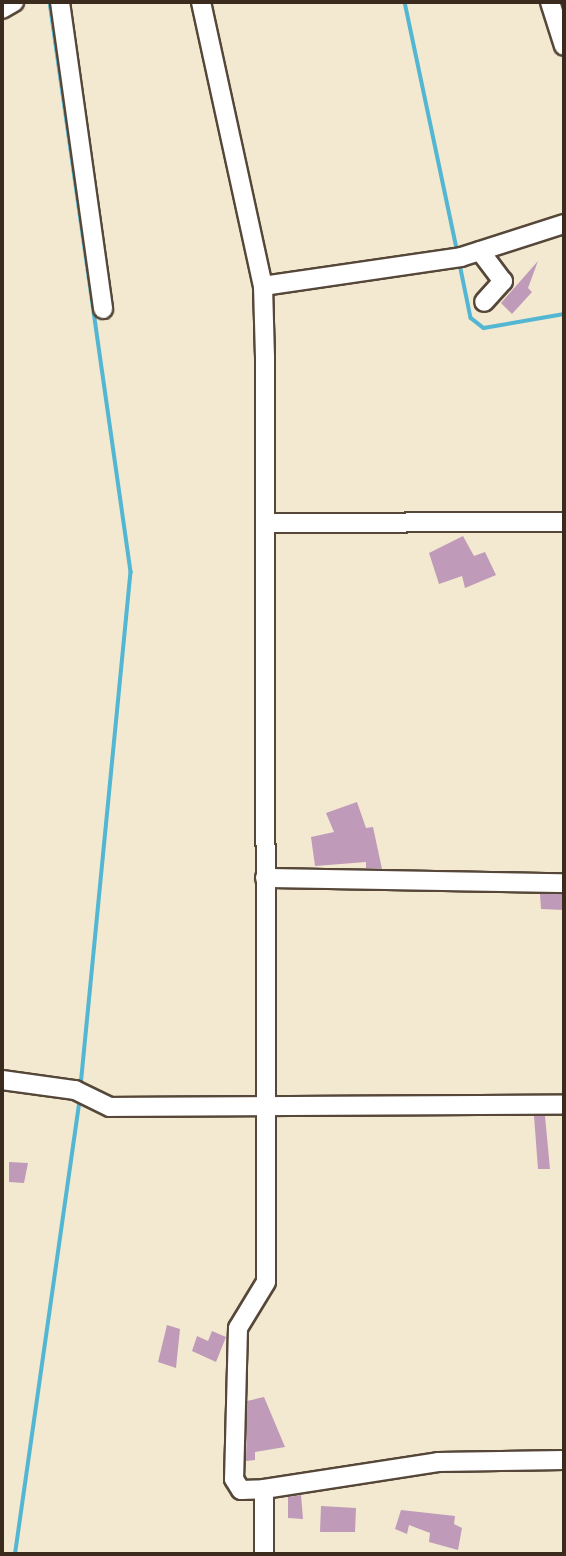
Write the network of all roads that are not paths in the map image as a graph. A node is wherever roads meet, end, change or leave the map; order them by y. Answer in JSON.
{"nodes":[{"id":1,"x":14,"y":2,"type":"edge"},
{"id":2,"x":60,"y":2,"type":"edge"},
{"id":3,"x":201,"y":2,"type":"edge"},
{"id":4,"x":550,"y":2,"type":"edge"},
{"id":5,"x":2,"y":9,"type":"edge"},
{"id":6,"x":564,"y":46,"type":"edge"},
{"id":7,"x":564,"y":224,"type":"edge"},
{"id":8,"x":480,"y":251,"type":"junction"},
{"id":9,"x":262,"y":286,"type":"junction"},
{"id":10,"x":484,"y":303,"type":"dead end"},
{"id":11,"x":103,"y":309,"type":"dead end"},
{"id":12,"x":564,"y":522,"type":"edge"},
{"id":13,"x":265,"y":523,"type":"junction"},
{"id":14,"x":265,"y":878,"type":"junction"},
{"id":15,"x":564,"y":883,"type":"edge"},
{"id":16,"x":2,"y":1080,"type":"edge"},
{"id":17,"x":564,"y":1105,"type":"edge"},
{"id":18,"x":264,"y":1106,"type":"junction"},
{"id":19,"x":564,"y":1460,"type":"edge"},
{"id":20,"x":264,"y":1489,"type":"junction"},
{"id":21,"x":264,"y":1554,"type":"edge"}],
"edges":[{"from":1,"to":5,"type":"street"},
{"from":2,"to":11,"type":"street"},
{"from":3,"to":9,"type":"street"},
{"from":4,"to":6,"type":"street"},
{"from":7,"to":8,"type":"street"},
{"from":8,"to":9,"type":"street"},
{"from":8,"to":10,"type":"street"},
{"from":9,"to":13,"type":"street"},
{"from":12,"to":13,"type":"street"},
{"from":13,"to":14,"type":"street"},
{"from":14,"to":15,"type":"street"},
{"from":14,"to":18,"type":"street"},
{"from":16,"to":18,"type":"street"},
{"from":17,"to":18,"type":"street"},
{"from":18,"to":20,"type":"street"},
{"from":19,"to":20,"type":"street"},
{"from":20,"to":21,"type":"street"}]}
